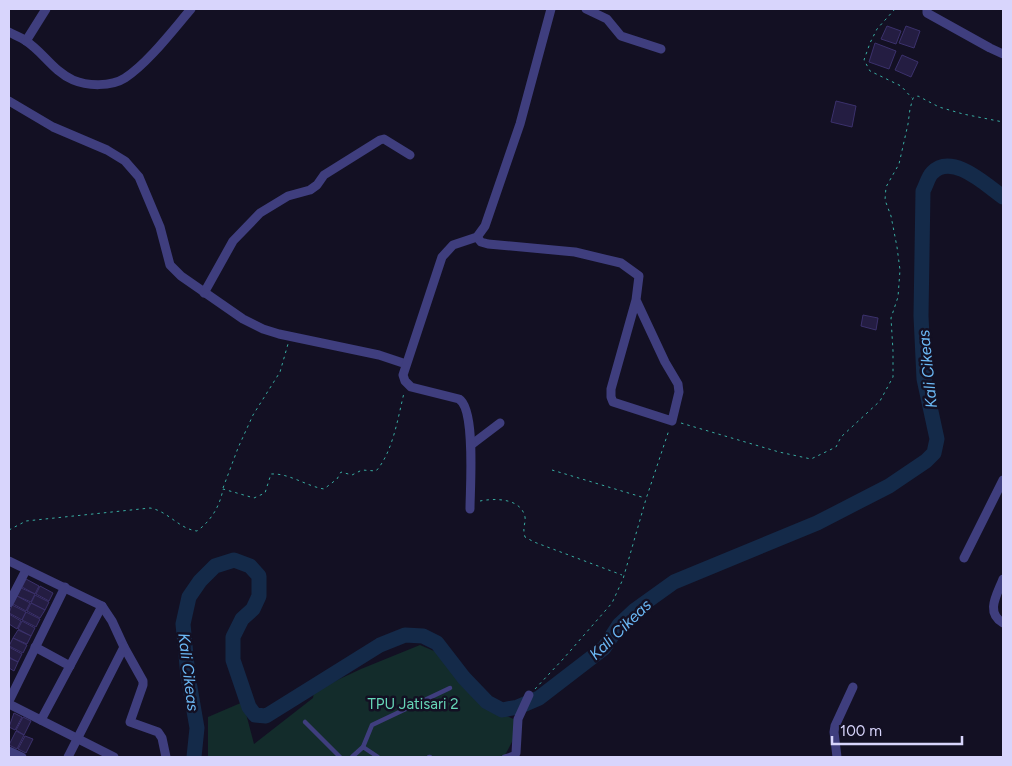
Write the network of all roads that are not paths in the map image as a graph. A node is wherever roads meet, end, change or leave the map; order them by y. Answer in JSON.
{"nodes":[{"id":1,"x":46,"y":9,"type":"edge"},
{"id":2,"x":558,"y":9,"type":"edge"},
{"id":3,"x":586,"y":9,"type":"edge"},
{"id":4,"x":927,"y":9,"type":"edge"},
{"id":5,"x":187,"y":10,"type":"edge"},
{"id":6,"x":550,"y":12,"type":"edge"},
{"id":7,"x":9,"y":32,"type":"edge"},
{"id":8,"x":26,"y":41,"type":"junction"},
{"id":9,"x":661,"y":49,"type":"dead end"},
{"id":10,"x":1003,"y":54,"type":"edge"},
{"id":11,"x":9,"y":101,"type":"edge"},
{"id":12,"x":410,"y":155,"type":"dead end"},
{"id":13,"x":477,"y":237,"type":"junction"},
{"id":14,"x":204,"y":293,"type":"junction"},
{"id":15,"x":636,"y":300,"type":"junction"},
{"id":16,"x":406,"y":364,"type":"junction"},
{"id":17,"x":500,"y":424,"type":"dead end"},
{"id":18,"x":471,"y":445,"type":"junction"},
{"id":19,"x":1003,"y":480,"type":"edge"},
{"id":20,"x":470,"y":506,"type":"road end"},
{"id":21,"x":964,"y":558,"type":"dead end"},
{"id":22,"x":9,"y":561,"type":"edge"},
{"id":23,"x":26,"y":570,"type":"junction"},
{"id":24,"x":1003,"y":580,"type":"edge"},
{"id":25,"x":65,"y":587,"type":"junction"},
{"id":26,"x":9,"y":603,"type":"edge"},
{"id":27,"x":102,"y":606,"type":"junction"},
{"id":28,"x":1003,"y":623,"type":"edge"},
{"id":29,"x":35,"y":647,"type":"junction"},
{"id":30,"x":124,"y":647,"type":"junction"},
{"id":31,"x":70,"y":666,"type":"junction"},
{"id":32,"x":853,"y":687,"type":"dead end"},
{"id":33,"x":450,"y":688,"type":"dead end"},
{"id":34,"x":529,"y":695,"type":"road end"},
{"id":35,"x":9,"y":702,"type":"edge"},
{"id":36,"x":41,"y":720,"type":"junction"},
{"id":37,"x":305,"y":722,"type":"dead end"},
{"id":38,"x":77,"y":739,"type":"junction"},
{"id":39,"x":363,"y":747,"type":"junction"},
{"id":40,"x":9,"y":751,"type":"edge"},
{"id":41,"x":516,"y":753,"type":"joint"},
{"id":42,"x":22,"y":757,"type":"edge"},
{"id":43,"x":68,"y":757,"type":"edge"},
{"id":44,"x":114,"y":757,"type":"edge"},
{"id":45,"x":166,"y":757,"type":"edge"},
{"id":46,"x":340,"y":757,"type":"edge"},
{"id":47,"x":352,"y":757,"type":"edge"},
{"id":48,"x":378,"y":757,"type":"edge"},
{"id":49,"x":504,"y":757,"type":"edge"},
{"id":50,"x":837,"y":757,"type":"edge"}],
"edges":[{"from":1,"to":8,"type":"street"},
{"from":2,"to":6,"type":"street"},
{"from":3,"to":9,"type":"street"},
{"from":4,"to":10,"type":"street"},
{"from":5,"to":8,"type":"street"},
{"from":6,"to":13,"type":"street"},
{"from":7,"to":8,"type":"street"},
{"from":11,"to":14,"type":"street"},
{"from":12,"to":14,"type":"street"},
{"from":13,"to":15,"type":"street"},
{"from":13,"to":16,"type":"street"},
{"from":14,"to":16,"type":"street"},
{"from":15,"to":15,"type":"street"},
{"from":16,"to":18,"type":"street"},
{"from":17,"to":18,"type":"street"},
{"from":18,"to":20,"type":"street"},
{"from":19,"to":21,"type":"street"},
{"from":22,"to":23,"type":"street"},
{"from":23,"to":25,"type":"street"},
{"from":23,"to":26,"type":"street"},
{"from":24,"to":28,"type":"street"},
{"from":25,"to":27,"type":"street"},
{"from":25,"to":29,"type":"street"},
{"from":27,"to":30,"type":"street"},
{"from":27,"to":31,"type":"street"},
{"from":29,"to":31,"type":"street"},
{"from":29,"to":35,"type":"street"},
{"from":30,"to":38,"type":"street"},
{"from":30,"to":45,"type":"street"},
{"from":31,"to":36,"type":"street"},
{"from":32,"to":50,"type":"street"},
{"from":33,"to":39,"type":"lane"},
{"from":34,"to":41,"type":"street"},
{"from":35,"to":36,"type":"street"},
{"from":36,"to":38,"type":"street"},
{"from":37,"to":46,"type":"lane"},
{"from":38,"to":43,"type":"street"},
{"from":38,"to":44,"type":"street"},
{"from":39,"to":47,"type":"lane"},
{"from":39,"to":48,"type":"lane"},
{"from":40,"to":42,"type":"street"},
{"from":41,"to":49,"type":"lane"}]}
